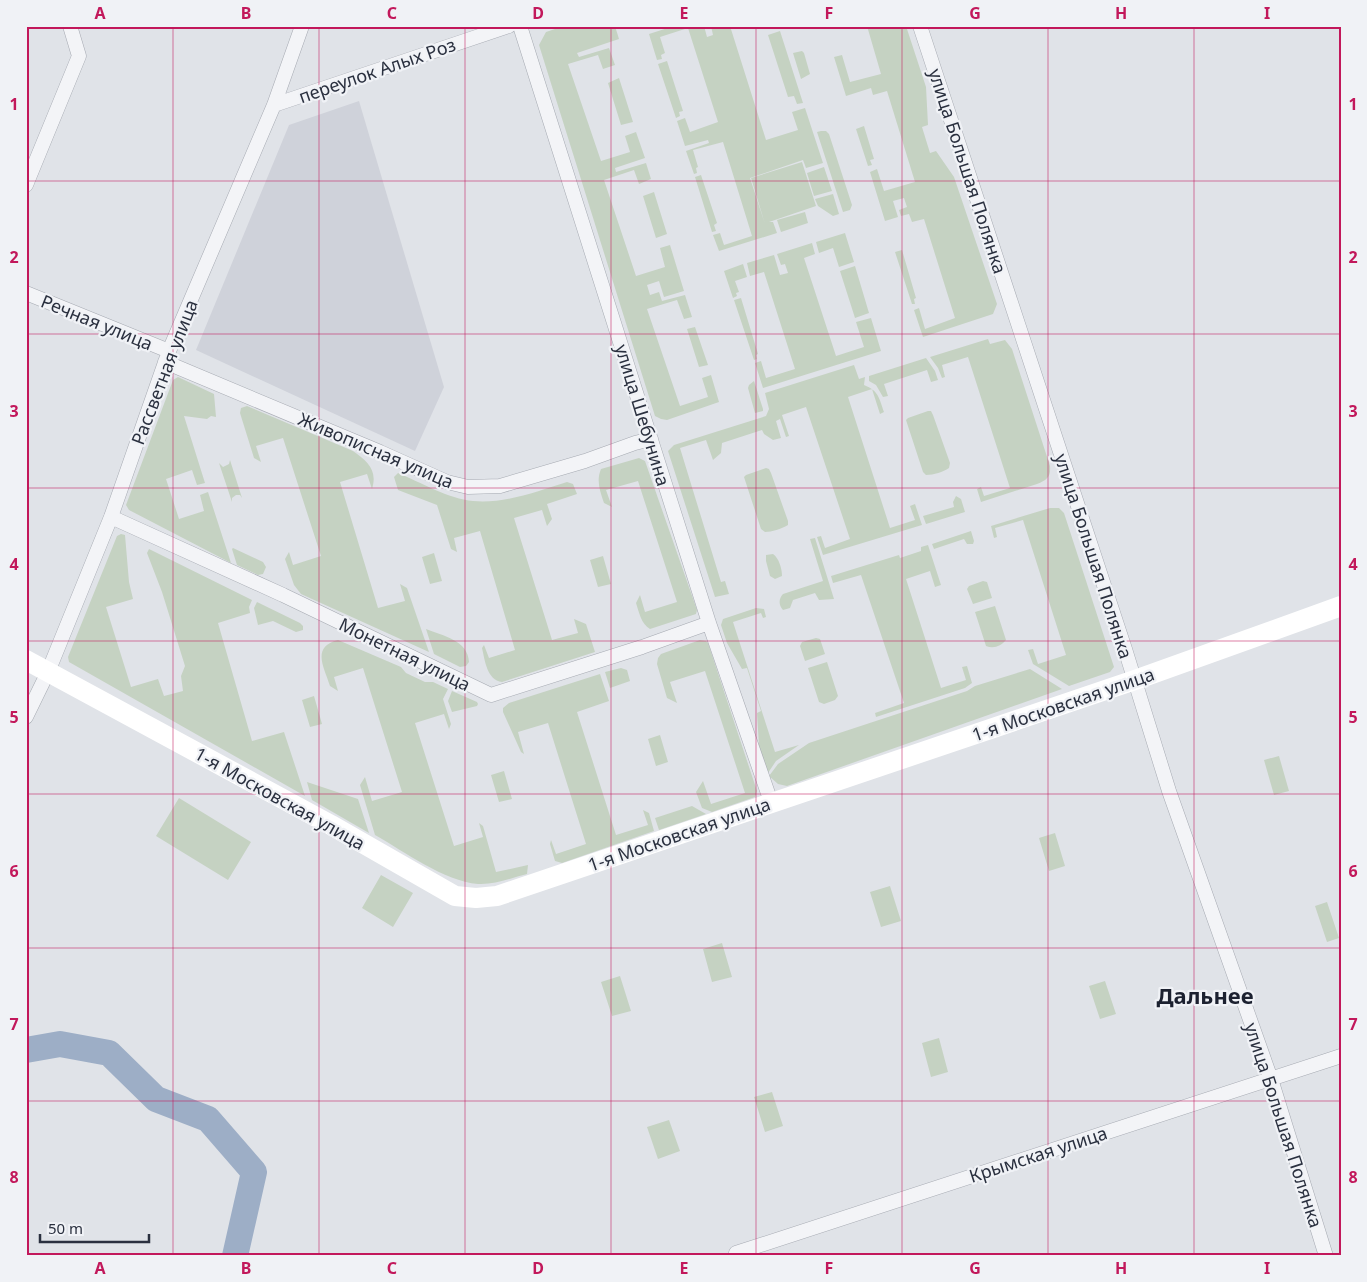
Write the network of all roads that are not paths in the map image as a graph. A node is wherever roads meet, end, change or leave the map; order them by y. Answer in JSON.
{"nodes":[{"id":1,"x":70,"y":26,"type":"edge"},
{"id":2,"x":302,"y":26,"type":"edge"},
{"id":3,"x":509,"y":26,"type":"edge"},
{"id":4,"x":520,"y":26,"type":"edge"},
{"id":5,"x":920,"y":26,"type":"edge"},
{"id":6,"x":274,"y":105,"type":"junction"},
{"id":7,"x":26,"y":185,"type":"edge"},
{"id":8,"x":26,"y":293,"type":"edge"},
{"id":9,"x":167,"y":356,"type":"junction"},
{"id":10,"x":651,"y":439,"type":"junction"},
{"id":11,"x":111,"y":516,"type":"junction"},
{"id":12,"x":1341,"y":606,"type":"edge"},
{"id":13,"x":709,"y":623,"type":"junction"},
{"id":14,"x":26,"y":660,"type":"edge"},
{"id":15,"x":48,"y":672,"type":"junction"},
{"id":16,"x":1135,"y":680,"type":"junction"},
{"id":17,"x":26,"y":717,"type":"edge"},
{"id":18,"x":771,"y":802,"type":"junction"},
{"id":19,"x":1341,"y":1056,"type":"edge"},
{"id":20,"x":1271,"y":1079,"type":"junction"},
{"id":21,"x":736,"y":1253,"type":"dead end"},
{"id":22,"x":1326,"y":1256,"type":"edge"}],
"edges":[{"from":1,"to":7,"type":"street"},
{"from":2,"to":6,"type":"street","name":"Рассветная улица"},
{"from":3,"to":6,"type":"street","name":"переулок Алых Роз"},
{"from":4,"to":10,"type":"street","name":"улица Шебунина"},
{"from":5,"to":16,"type":"street","name":"улица Большая Полянка"},
{"from":6,"to":9,"type":"street","name":"Рассветная улица"},
{"from":8,"to":9,"type":"street","name":"Речная улица"},
{"from":9,"to":10,"type":"street","name":"Живописная улица"},
{"from":9,"to":11,"type":"street","name":"Рассветная улица"},
{"from":10,"to":13,"type":"street","name":"улица Шебунина"},
{"from":11,"to":13,"type":"street","name":"Монетная улица"},
{"from":11,"to":15,"type":"street","name":"Рассветная улица"},
{"from":12,"to":16,"type":"street","name":"1-я Московская улица"},
{"from":13,"to":18,"type":"street","name":"улица Шебунина"},
{"from":14,"to":15,"type":"street","name":"1-я Московская улица"},
{"from":15,"to":17,"type":"street","name":"Рассветная улица"},
{"from":15,"to":18,"type":"street","name":"1-я Московская улица"},
{"from":16,"to":18,"type":"street","name":"1-я Московская улица"},
{"from":16,"to":20,"type":"street","name":"улица Большая Полянка"},
{"from":19,"to":20,"type":"street","name":"Крымская улица"},
{"from":20,"to":21,"type":"street","name":"Крымская улица"},
{"from":20,"to":22,"type":"street","name":"улица Большая Полянка"}]}
